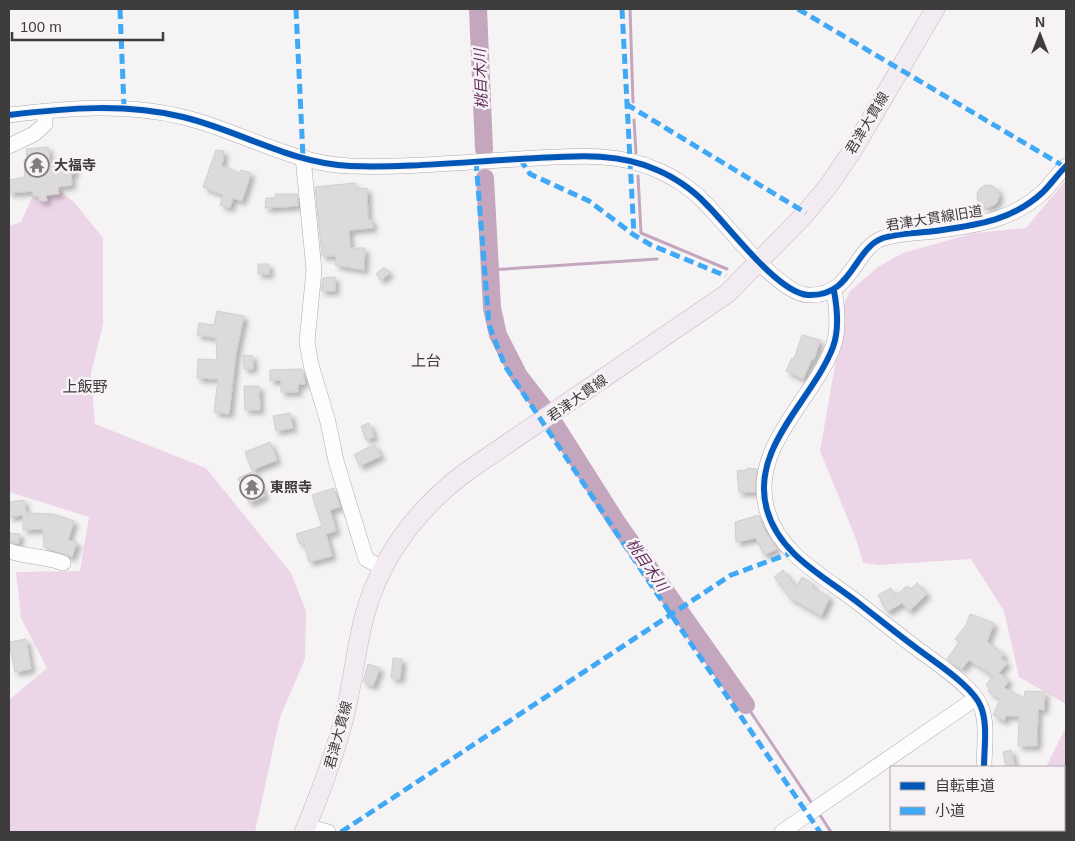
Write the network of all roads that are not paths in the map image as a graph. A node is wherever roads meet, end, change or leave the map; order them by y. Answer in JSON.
{"nodes":[{"id":1,"x":935,"y":9,"type":"edge"},
{"id":2,"x":44,"y":111,"type":"junction"},
{"id":3,"x":9,"y":115,"type":"edge"},
{"id":4,"x":9,"y":146,"type":"edge"},
{"id":5,"x":303,"y":157,"type":"junction"},
{"id":6,"x":1066,"y":166,"type":"edge"},
{"id":7,"x":760,"y":262,"type":"junction"},
{"id":8,"x":834,"y":290,"type":"junction"},
{"id":9,"x":9,"y":551,"type":"edge"},
{"id":10,"x":62,"y":563,"type":"dead end"},
{"id":11,"x":382,"y":568,"type":"junction"},
{"id":12,"x":976,"y":698,"type":"junction"},
{"id":13,"x":984,"y":766,"type":"edge"},
{"id":14,"x":305,"y":829,"type":"edge"},
{"id":15,"x":328,"y":832,"type":"edge"},
{"id":16,"x":782,"y":832,"type":"edge"}],
"edges":[{"from":1,"to":7,"type":"main road","name":"君津大貫線"},
{"from":2,"to":3,"type":"street"},
{"from":2,"to":4,"type":"street"},
{"from":2,"to":5,"type":"street"},
{"from":5,"to":7,"type":"street"},
{"from":5,"to":11,"type":"street"},
{"from":6,"to":8,"type":"street","name":"君津大貫線旧道"},
{"from":7,"to":8,"type":"street"},
{"from":7,"to":11,"type":"main road","name":"君津大貫線"},
{"from":8,"to":12,"type":"street"},
{"from":9,"to":10,"type":"street"},
{"from":11,"to":14,"type":"main road","name":"君津大貫線"},
{"from":12,"to":13,"type":"street"},
{"from":12,"to":16,"type":"street"},
{"from":14,"to":15,"type":"street"}]}
